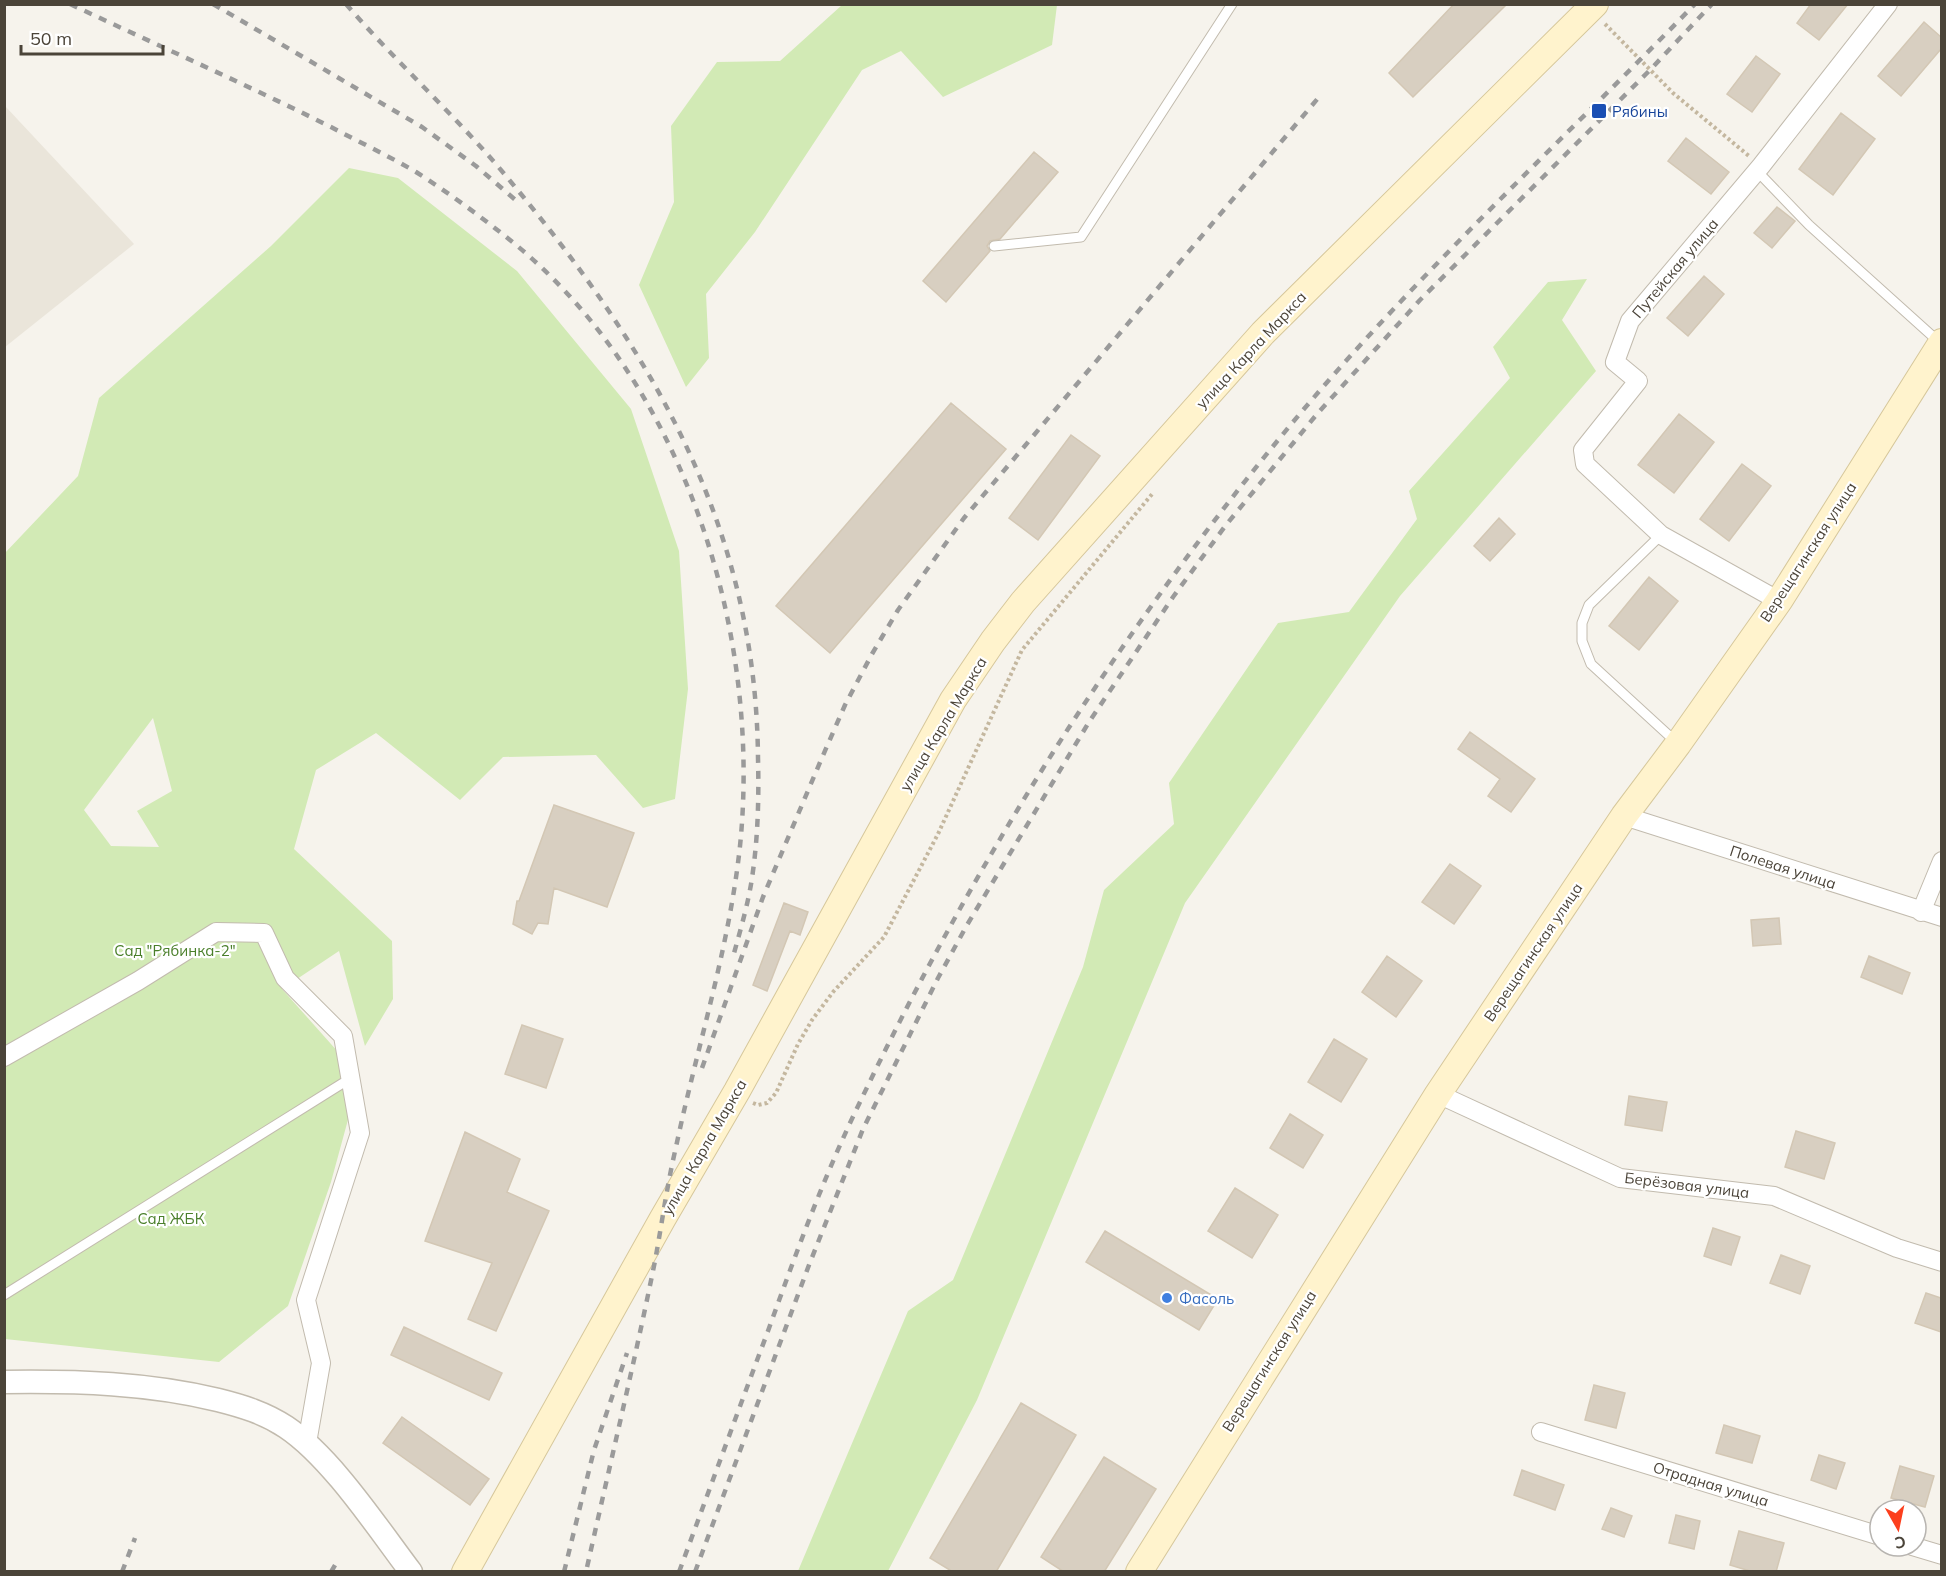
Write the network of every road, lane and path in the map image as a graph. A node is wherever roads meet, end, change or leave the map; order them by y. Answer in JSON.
{"nodes":[{"id":1,"x":1232,"y":4,"type":"edge"},
{"id":2,"x":1595,"y":4,"type":"edge"},
{"id":3,"x":1888,"y":4,"type":"edge"},
{"id":4,"x":1597,"y":32,"type":"dead end"},
{"id":5,"x":1759,"y":169,"type":"junction"},
{"id":6,"x":994,"y":246,"type":"dead end"},
{"id":7,"x":1941,"y":343,"type":"edge"},
{"id":8,"x":1157,"y":488,"type":"dead end"},
{"id":9,"x":1661,"y":535,"type":"junction"},
{"id":10,"x":1779,"y":600,"type":"junction"},
{"id":11,"x":1678,"y":744,"type":"junction"},
{"id":12,"x":1624,"y":816,"type":"junction"},
{"id":13,"x":1941,"y":861,"type":"edge"},
{"id":14,"x":1921,"y":912,"type":"junction"},
{"id":15,"x":1941,"y":917,"type":"edge"},
{"id":16,"x":4,"y":1057,"type":"edge"},
{"id":17,"x":343,"y":1083,"type":"dead end"},
{"id":18,"x":737,"y":1091,"type":"junction"},
{"id":19,"x":1437,"y":1094,"type":"junction"},
{"id":20,"x":1941,"y":1262,"type":"edge"},
{"id":21,"x":4,"y":1295,"type":"edge"},
{"id":22,"x":4,"y":1382,"type":"edge"},
{"id":23,"x":1541,"y":1432,"type":"dead end"},
{"id":24,"x":307,"y":1443,"type":"junction"},
{"id":25,"x":1868,"y":1532,"type":"edge"},
{"id":26,"x":411,"y":1572,"type":"edge"},
{"id":27,"x":465,"y":1572,"type":"edge"},
{"id":28,"x":1138,"y":1572,"type":"edge"}],
"edges":[{"from":1,"to":6,"type":"lane"},
{"from":2,"to":18,"type":"main road","name":"улица Карла Маркса"},
{"from":3,"to":5,"type":"street","name":"Путейская улица"},
{"from":4,"to":5,"type":"path"},
{"from":5,"to":7,"type":"lane"},
{"from":5,"to":9,"type":"street","name":"Путейская улица"},
{"from":7,"to":10,"type":"main road","name":"Верещагинская улица"},
{"from":8,"to":18,"type":"path"},
{"from":9,"to":10,"type":"street","name":"Путейская улица"},
{"from":9,"to":11,"type":"lane"},
{"from":10,"to":11,"type":"main road","name":"Верещагинская улица"},
{"from":11,"to":12,"type":"main road","name":"Верещагинская улица"},
{"from":12,"to":14,"type":"street","name":"Полевая улица"},
{"from":12,"to":19,"type":"main road","name":"Верещагинская улица"},
{"from":13,"to":14,"type":"street"},
{"from":14,"to":15,"type":"street","name":"Полевая улица"},
{"from":16,"to":24,"type":"street"},
{"from":17,"to":21,"type":"lane"},
{"from":18,"to":27,"type":"main road","name":"улица Карла Маркса"},
{"from":19,"to":20,"type":"street","name":"Берёзовая улица"},
{"from":19,"to":28,"type":"main road","name":"Верещагинская улица"},
{"from":22,"to":24,"type":"street"},
{"from":23,"to":25,"type":"street","name":"Отрадная улица"},
{"from":24,"to":26,"type":"street"}]}
